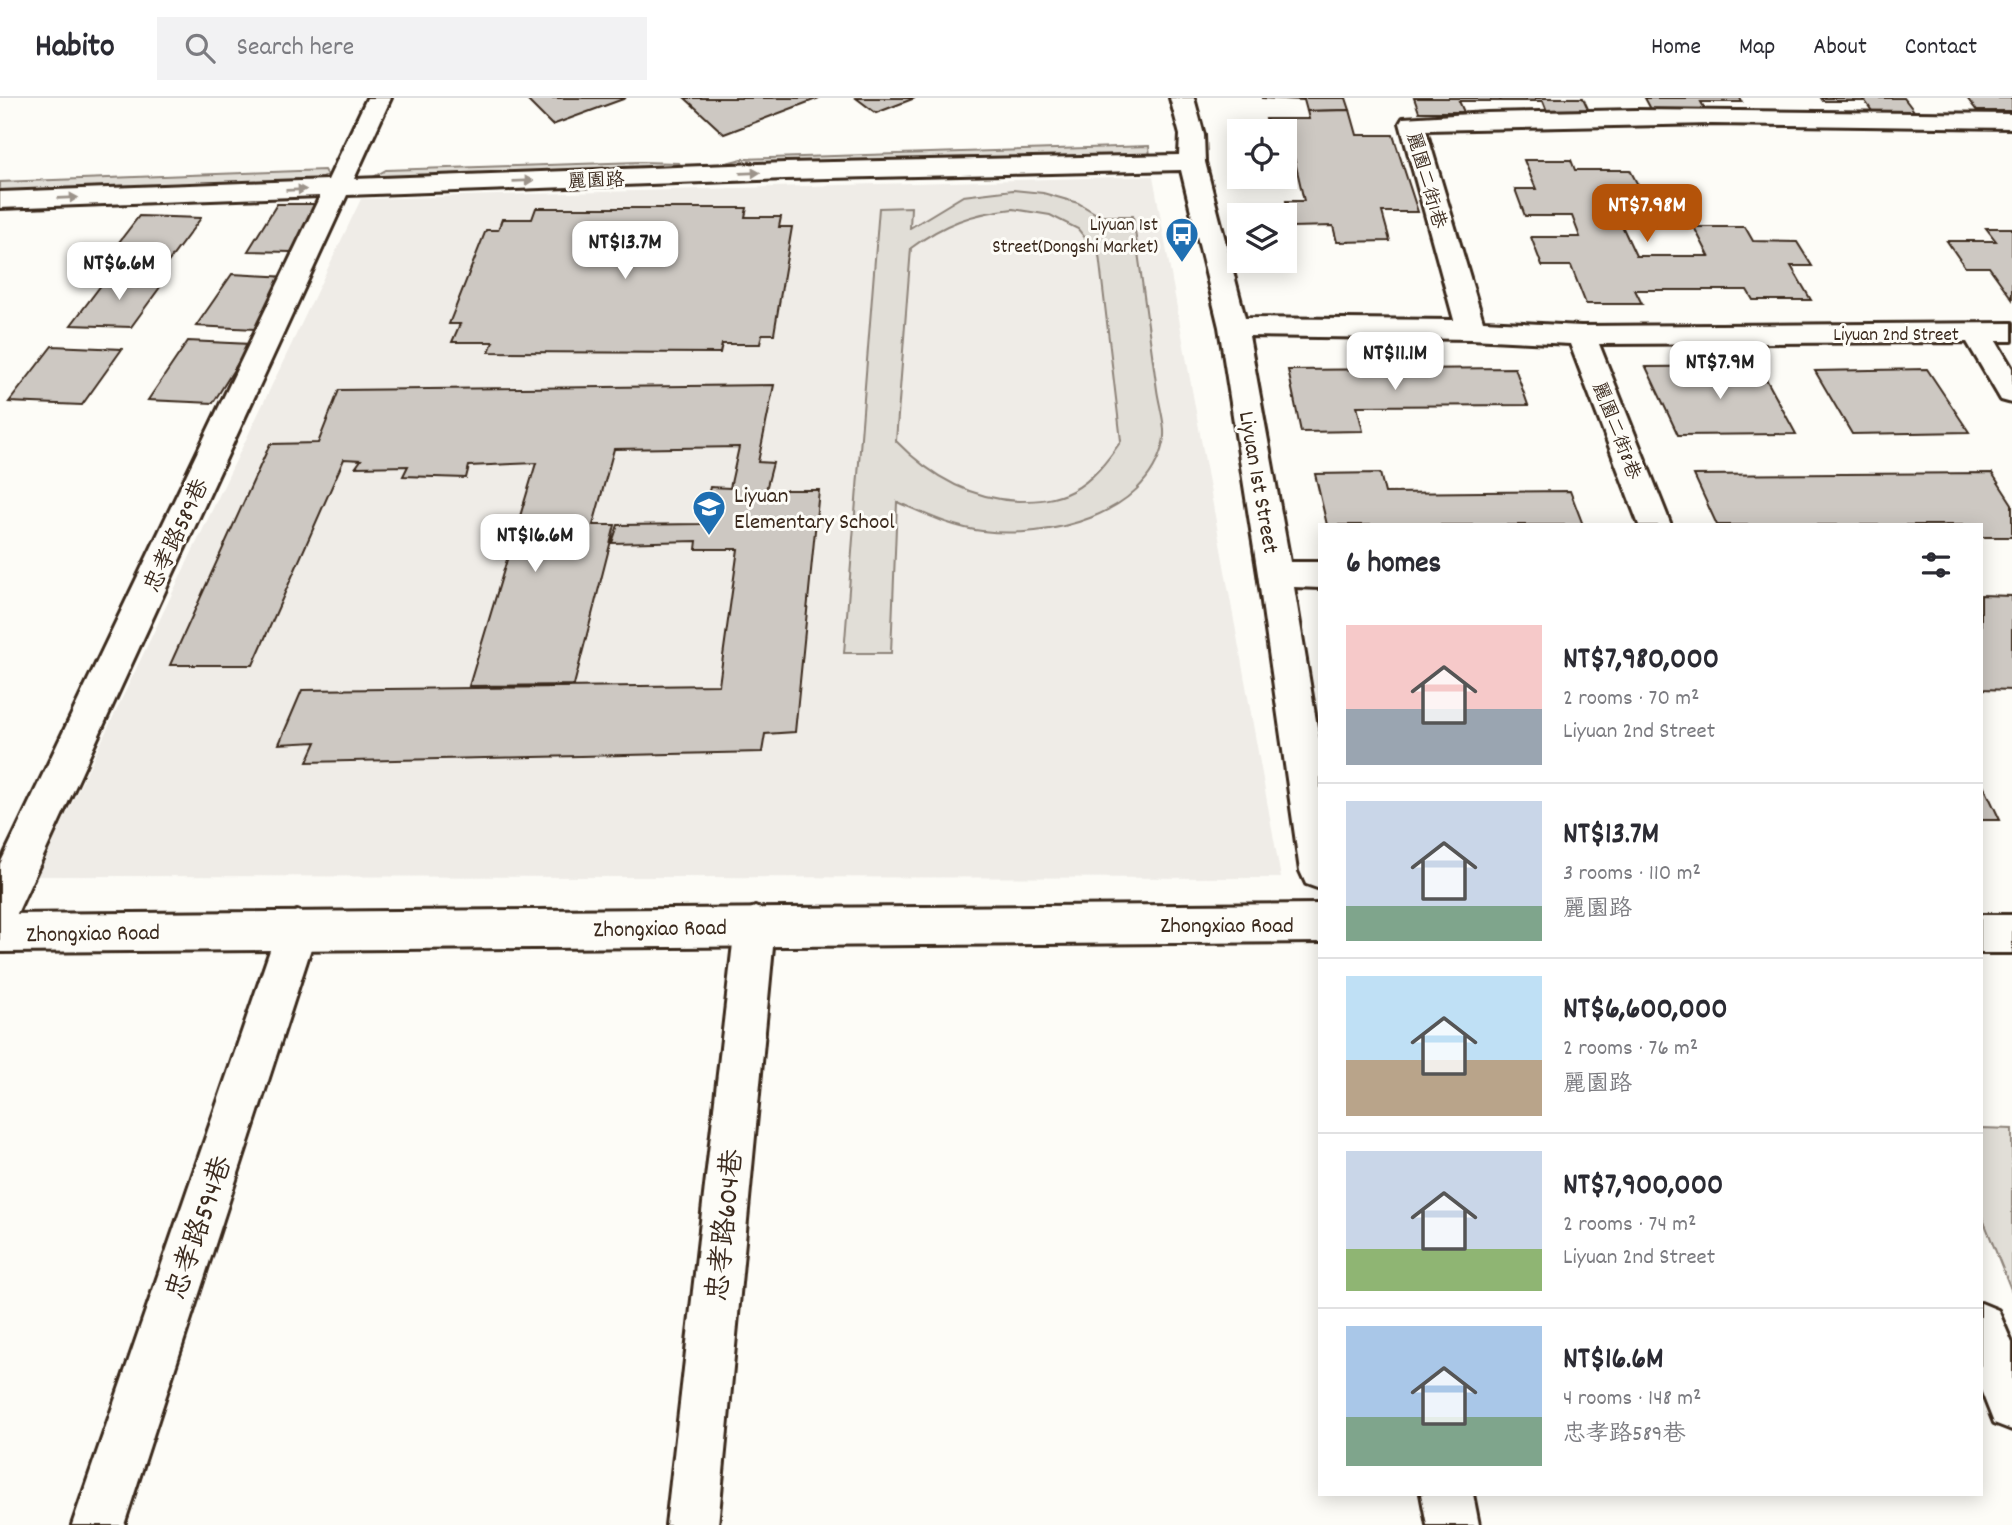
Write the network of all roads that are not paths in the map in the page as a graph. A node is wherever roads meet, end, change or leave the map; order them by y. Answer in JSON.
{"nodes":[{"id":1,"x":379,"y":98,"type":"edge"},
{"id":2,"x":1182,"y":98,"type":"edge"},
{"id":3,"x":2012,"y":121,"type":"edge"},
{"id":4,"x":934,"y":144,"type":"dead end"},
{"id":5,"x":1183,"y":144,"type":"junction"},
{"id":6,"x":558,"y":155,"type":"dead end"},
{"id":7,"x":346,"y":169,"type":"junction"},
{"id":8,"x":0,"y":200,"type":"edge"},
{"id":9,"x":1233,"y":327,"type":"junction"},
{"id":10,"x":1471,"y":330,"type":"junction"},
{"id":11,"x":2012,"y":332,"type":"edge"},
{"id":12,"x":1976,"y":333,"type":"junction"},
{"id":13,"x":1581,"y":335,"type":"junction"},
{"id":14,"x":2012,"y":393,"type":"edge"},
{"id":15,"x":1654,"y":523,"type":"edge"},
{"id":16,"x":1275,"y":574,"type":"junction"},
{"id":17,"x":1318,"y":575,"type":"edge"},
{"id":18,"x":1318,"y":858,"type":"edge"},
{"id":19,"x":0,"y":907,"type":"edge"},
{"id":20,"x":1318,"y":923,"type":"edge"},
{"id":21,"x":755,"y":926,"type":"junction"},
{"id":22,"x":297,"y":930,"type":"junction"},
{"id":23,"x":0,"y":933,"type":"edge"},
{"id":24,"x":2012,"y":933,"type":"edge"},
{"id":25,"x":1983,"y":934,"type":"edge"},
{"id":26,"x":1983,"y":1332,"type":"edge"},
{"id":27,"x":2012,"y":1405,"type":"edge"},
{"id":28,"x":1447,"y":1496,"type":"edge"},
{"id":29,"x":98,"y":1525,"type":"edge"},
{"id":30,"x":692,"y":1525,"type":"edge"},
{"id":31,"x":1453,"y":1525,"type":"edge"}],
"edges":[{"from":1,"to":7,"type":"street","name":"忠孝路589巷"},
{"from":2,"to":5,"type":"street","name":"Liyuan 1st Street"},
{"from":3,"to":10,"type":"street","name":"麗園二街1巷"},
{"from":4,"to":6,"type":"street","name":"麗園路"},
{"from":7,"to":5,"type":"street","name":"麗園路","one_way":true},
{"from":5,"to":9,"type":"street","name":"Liyuan 1st Street"},
{"from":8,"to":7,"type":"street","name":"麗園路","one_way":true},
{"from":7,"to":19,"type":"street","name":"忠孝路589巷"},
{"from":9,"to":10,"type":"street","name":"Liyuan 2nd Street"},
{"from":9,"to":16,"type":"street","name":"Liyuan 1st Street"},
{"from":10,"to":13,"type":"street","name":"Liyuan 2nd Street"},
{"from":11,"to":12,"type":"street","name":"Liyuan 2nd Street"},
{"from":12,"to":13,"type":"street","name":"Liyuan 2nd Street"},
{"from":12,"to":14,"type":"street"},
{"from":13,"to":15,"type":"street","name":"麗園二街8巷"},
{"from":16,"to":17,"type":"street"},
{"from":16,"to":18,"type":"street","name":"Liyuan 1st Street"},
{"from":20,"to":21,"type":"street","name":"Zhongxiao Road"},
{"from":21,"to":22,"type":"street","name":"Zhongxiao Road"},
{"from":21,"to":30,"type":"street","name":"忠孝路604巷"},
{"from":22,"to":23,"type":"street","name":"Zhongxiao Road"},
{"from":22,"to":29,"type":"street","name":"忠孝路594巷"},
{"from":24,"to":25,"type":"street"},
{"from":26,"to":27,"type":"street"},
{"from":28,"to":31,"type":"street"}]}
